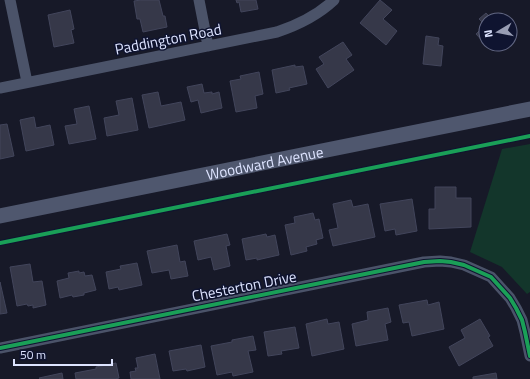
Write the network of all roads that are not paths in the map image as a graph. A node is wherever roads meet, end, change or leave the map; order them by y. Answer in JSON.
{"nodes":[{"id":1,"x":10,"y":0,"type":"edge"},
{"id":2,"x":199,"y":0,"type":"edge"},
{"id":3,"x":334,"y":0,"type":"edge"},
{"id":4,"x":208,"y":46,"type":"junction"},
{"id":5,"x":27,"y":82,"type":"junction"},
{"id":6,"x":0,"y":88,"type":"edge"},
{"id":7,"x":530,"y":110,"type":"edge"},
{"id":8,"x":0,"y":216,"type":"edge"},
{"id":9,"x":0,"y":348,"type":"edge"},
{"id":10,"x":530,"y":356,"type":"edge"}],
"edges":[{"from":1,"to":5,"type":"street"},
{"from":2,"to":4,"type":"street"},
{"from":3,"to":4,"type":"street","name":"Paddington Road"},
{"from":4,"to":5,"type":"street","name":"Paddington Road"},
{"from":5,"to":6,"type":"street","name":"Paddington Road"},
{"from":7,"to":8,"type":"main road","name":"Woodward Avenue"},
{"from":9,"to":10,"type":"street","name":"Chesterton Drive"}]}
